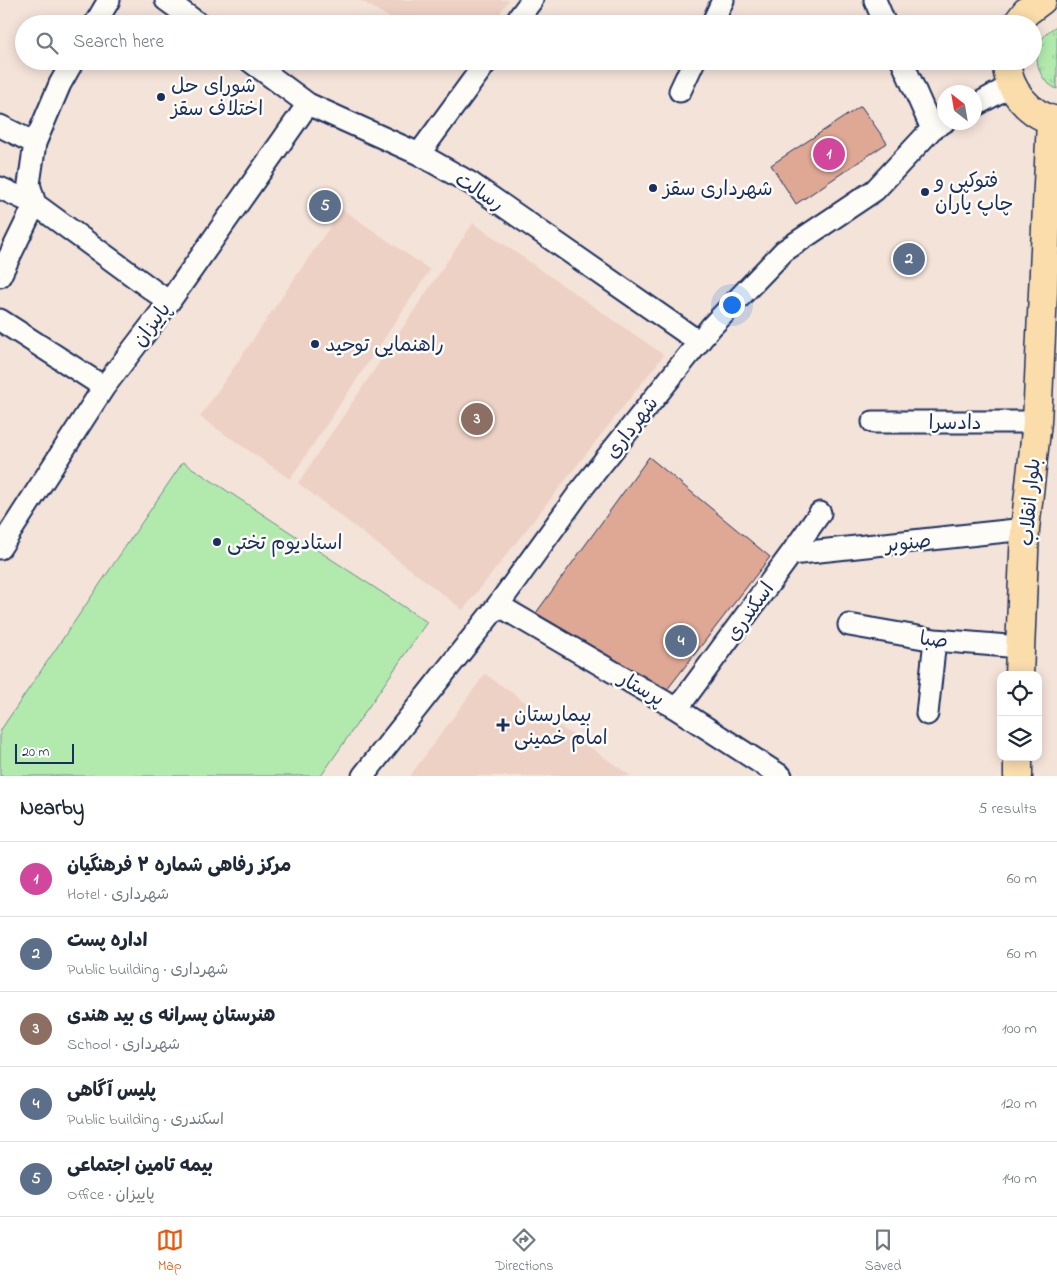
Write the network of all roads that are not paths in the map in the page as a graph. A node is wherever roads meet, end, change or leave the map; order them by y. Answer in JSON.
{"nodes":[{"id":1,"x":109,"y":0,"type":"edge"},
{"id":2,"x":166,"y":0,"type":"edge"},
{"id":3,"x":532,"y":0,"type":"edge"},
{"id":4,"x":723,"y":0,"type":"edge"},
{"id":5,"x":874,"y":0,"type":"edge"},
{"id":6,"x":100,"y":15,"type":"edge"},
{"id":7,"x":187,"y":15,"type":"edge"},
{"id":8,"x":521,"y":15,"type":"edge"},
{"id":9,"x":716,"y":15,"type":"edge"},
{"id":10,"x":881,"y":15,"type":"edge"},
{"id":11,"x":69,"y":70,"type":"edge"},
{"id":12,"x":262,"y":70,"type":"edge"},
{"id":13,"x":480,"y":70,"type":"edge"},
{"id":14,"x":690,"y":70,"type":"edge"},
{"id":15,"x":907,"y":70,"type":"edge"},
{"id":16,"x":1010,"y":73,"type":"edge"},
{"id":17,"x":680,"y":91,"type":"dead end"},
{"id":18,"x":982,"y":99,"type":"edge"},
{"id":19,"x":308,"y":104,"type":"junction"},
{"id":20,"x":1054,"y":120,"type":"edge"},
{"id":21,"x":937,"y":123,"type":"edge"},
{"id":22,"x":0,"y":126,"type":"edge"},
{"id":23,"x":937,"y":126,"type":"edge"},
{"id":24,"x":35,"y":143,"type":"junction"},
{"id":25,"x":419,"y":154,"type":"junction"},
{"id":26,"x":0,"y":188,"type":"edge"},
{"id":27,"x":35,"y":204,"type":"junction"},
{"id":28,"x":0,"y":276,"type":"edge"},
{"id":29,"x":169,"y":302,"type":"junction"},
{"id":30,"x":0,"y":320,"type":"edge"},
{"id":31,"x":699,"y":342,"type":"junction"},
{"id":32,"x":104,"y":387,"type":"junction"},
{"id":33,"x":873,"y":422,"type":"dead end"},
{"id":34,"x":1037,"y":422,"type":"junction"},
{"id":35,"x":820,"y":513,"type":"dead end"},
{"id":36,"x":1025,"y":529,"type":"junction"},
{"id":37,"x":0,"y":548,"type":"edge"},
{"id":38,"x":791,"y":554,"type":"junction"},
{"id":39,"x":498,"y":605,"type":"junction"},
{"id":40,"x":849,"y":625,"type":"dead end"},
{"id":41,"x":935,"y":640,"type":"junction"},
{"id":42,"x":1020,"y":647,"type":"junction"},
{"id":43,"x":1019,"y":671,"type":"edge"},
{"id":44,"x":677,"y":709,"type":"junction"},
{"id":45,"x":927,"y":714,"type":"dead end"},
{"id":46,"x":1018,"y":761,"type":"edge"},
{"id":47,"x":363,"y":776,"type":"edge"},
{"id":48,"x":782,"y":776,"type":"edge"},
{"id":49,"x":1018,"y":776,"type":"edge"}],
"edges":[{"from":1,"to":6,"type":"street"},
{"from":2,"to":7,"type":"street"},
{"from":3,"to":8,"type":"street"},
{"from":4,"to":9,"type":"street"},
{"from":5,"to":10,"type":"street"},
{"from":11,"to":24,"type":"street"},
{"from":12,"to":19,"type":"street","name":"رسالت"},
{"from":13,"to":25,"type":"street"},
{"from":14,"to":17,"type":"street"},
{"from":15,"to":21,"type":"street"},
{"from":16,"to":18,"type":"street"},
{"from":16,"to":20,"type":"main road"},
{"from":19,"to":25,"type":"street","name":"رسالت"},
{"from":19,"to":29,"type":"street","name":"پاییزان"},
{"from":20,"to":34,"type":"main road","name":"بلوار انقلاب"},
{"from":22,"to":24,"type":"street"},
{"from":23,"to":31,"type":"street","name":"شهرداری"},
{"from":24,"to":27,"type":"street"},
{"from":25,"to":31,"type":"street","name":"رسالت"},
{"from":26,"to":27,"type":"street"},
{"from":27,"to":28,"type":"street"},
{"from":27,"to":29,"type":"street"},
{"from":29,"to":32,"type":"street","name":"پاییزان"},
{"from":30,"to":32,"type":"street"},
{"from":31,"to":39,"type":"street","name":"شهرداری"},
{"from":32,"to":37,"type":"street","name":"پاییزان"},
{"from":33,"to":34,"type":"street","name":"دادسرا"},
{"from":34,"to":36,"type":"main road","name":"بلوار انقلاب"},
{"from":35,"to":38,"type":"street","name":"اسکندری"},
{"from":36,"to":38,"type":"street","name":"صنوبر"},
{"from":36,"to":42,"type":"main road","name":"بلوار انقلاب"},
{"from":38,"to":44,"type":"street","name":"اسکندری"},
{"from":39,"to":44,"type":"street","name":"پرستار"},
{"from":39,"to":47,"type":"street","name":"شهرداری"},
{"from":40,"to":41,"type":"street","name":"صبا"},
{"from":41,"to":42,"type":"street","name":"صبا"},
{"from":41,"to":45,"type":"street"},
{"from":42,"to":43,"type":"main road","name":"بلوار انقلاب"},
{"from":44,"to":48,"type":"street","name":"پرستار"},
{"from":46,"to":49,"type":"main road"}]}
